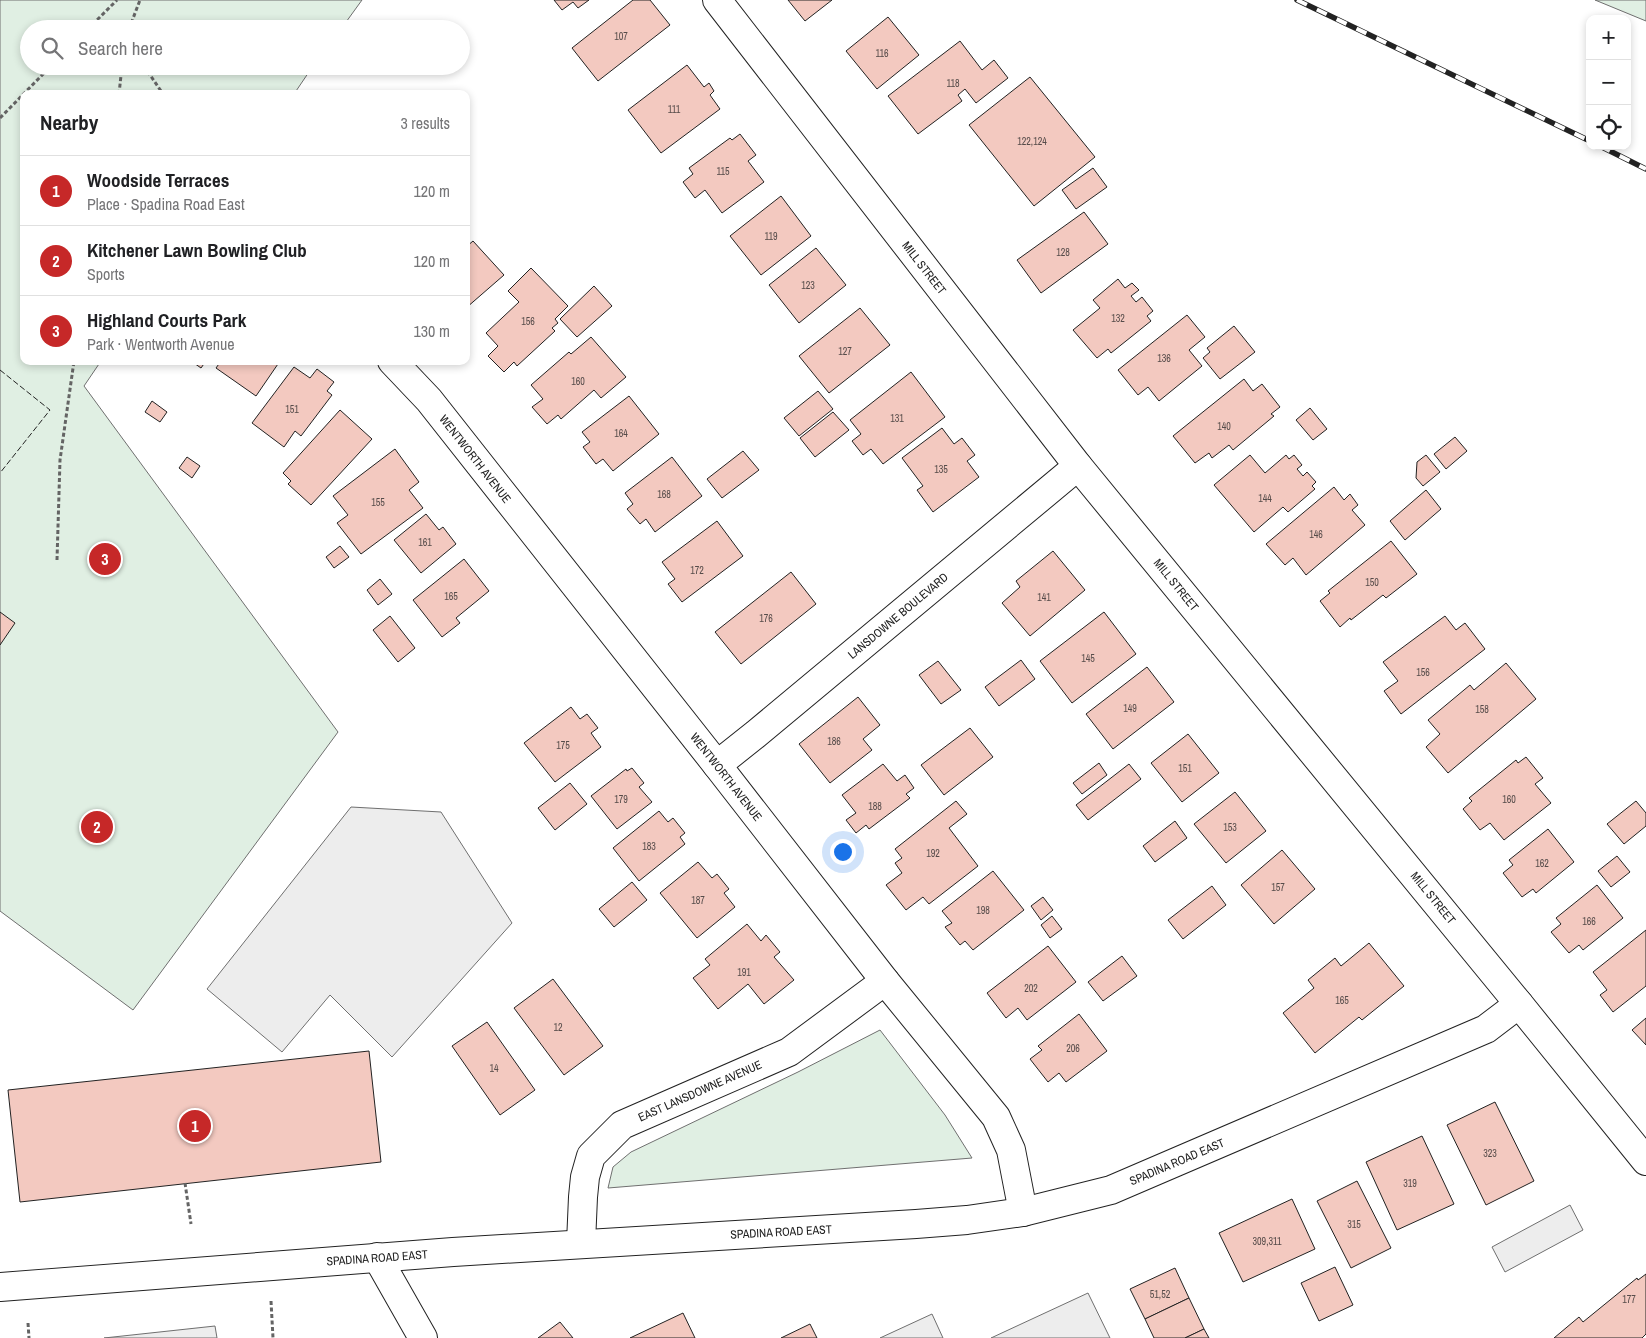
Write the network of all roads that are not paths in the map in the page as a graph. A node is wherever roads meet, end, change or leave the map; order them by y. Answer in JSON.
{"nodes":[{"id":1,"x":717,"y":0,"type":"edge"},
{"id":2,"x":396,"y":365,"type":"edge"},
{"id":3,"x":1078,"y":466,"type":"junction"},
{"id":4,"x":717,"y":765,"type":"junction"},
{"id":5,"x":885,"y":981,"type":"junction"},
{"id":6,"x":1520,"y":1004,"type":"junction"},
{"id":7,"x":1646,"y":1162,"type":"edge"},
{"id":8,"x":1023,"y":1212,"type":"junction"},
{"id":9,"x":581,"y":1243,"type":"junction"},
{"id":10,"x":376,"y":1258,"type":"junction"},
{"id":11,"x":0,"y":1287,"type":"edge"},
{"id":12,"x":423,"y":1338,"type":"edge"}],
"edges":[{"from":1,"to":3,"type":"street","name":"MILL STREET"},
{"from":2,"to":4,"type":"street","name":"WENTWORTH AVENUE"},
{"from":3,"to":4,"type":"street","name":"LANSDOWNE BOULEVARD"},
{"from":3,"to":6,"type":"street","name":"MILL STREET"},
{"from":4,"to":5,"type":"street","name":"WENTWORTH AVENUE"},
{"from":5,"to":8,"type":"street","name":"WENTWORTH AVENUE"},
{"from":5,"to":9,"type":"street","name":"EAST LANSDOWNE AVENUE"},
{"from":6,"to":7,"type":"street","name":"MILL STREET"},
{"from":6,"to":8,"type":"street","name":"SPADINA ROAD EAST"},
{"from":8,"to":9,"type":"street","name":"SPADINA ROAD EAST"},
{"from":9,"to":10,"type":"street","name":"SPADINA ROAD EAST"},
{"from":10,"to":11,"type":"street","name":"SPADINA ROAD EAST"},
{"from":10,"to":12,"type":"street"}]}
